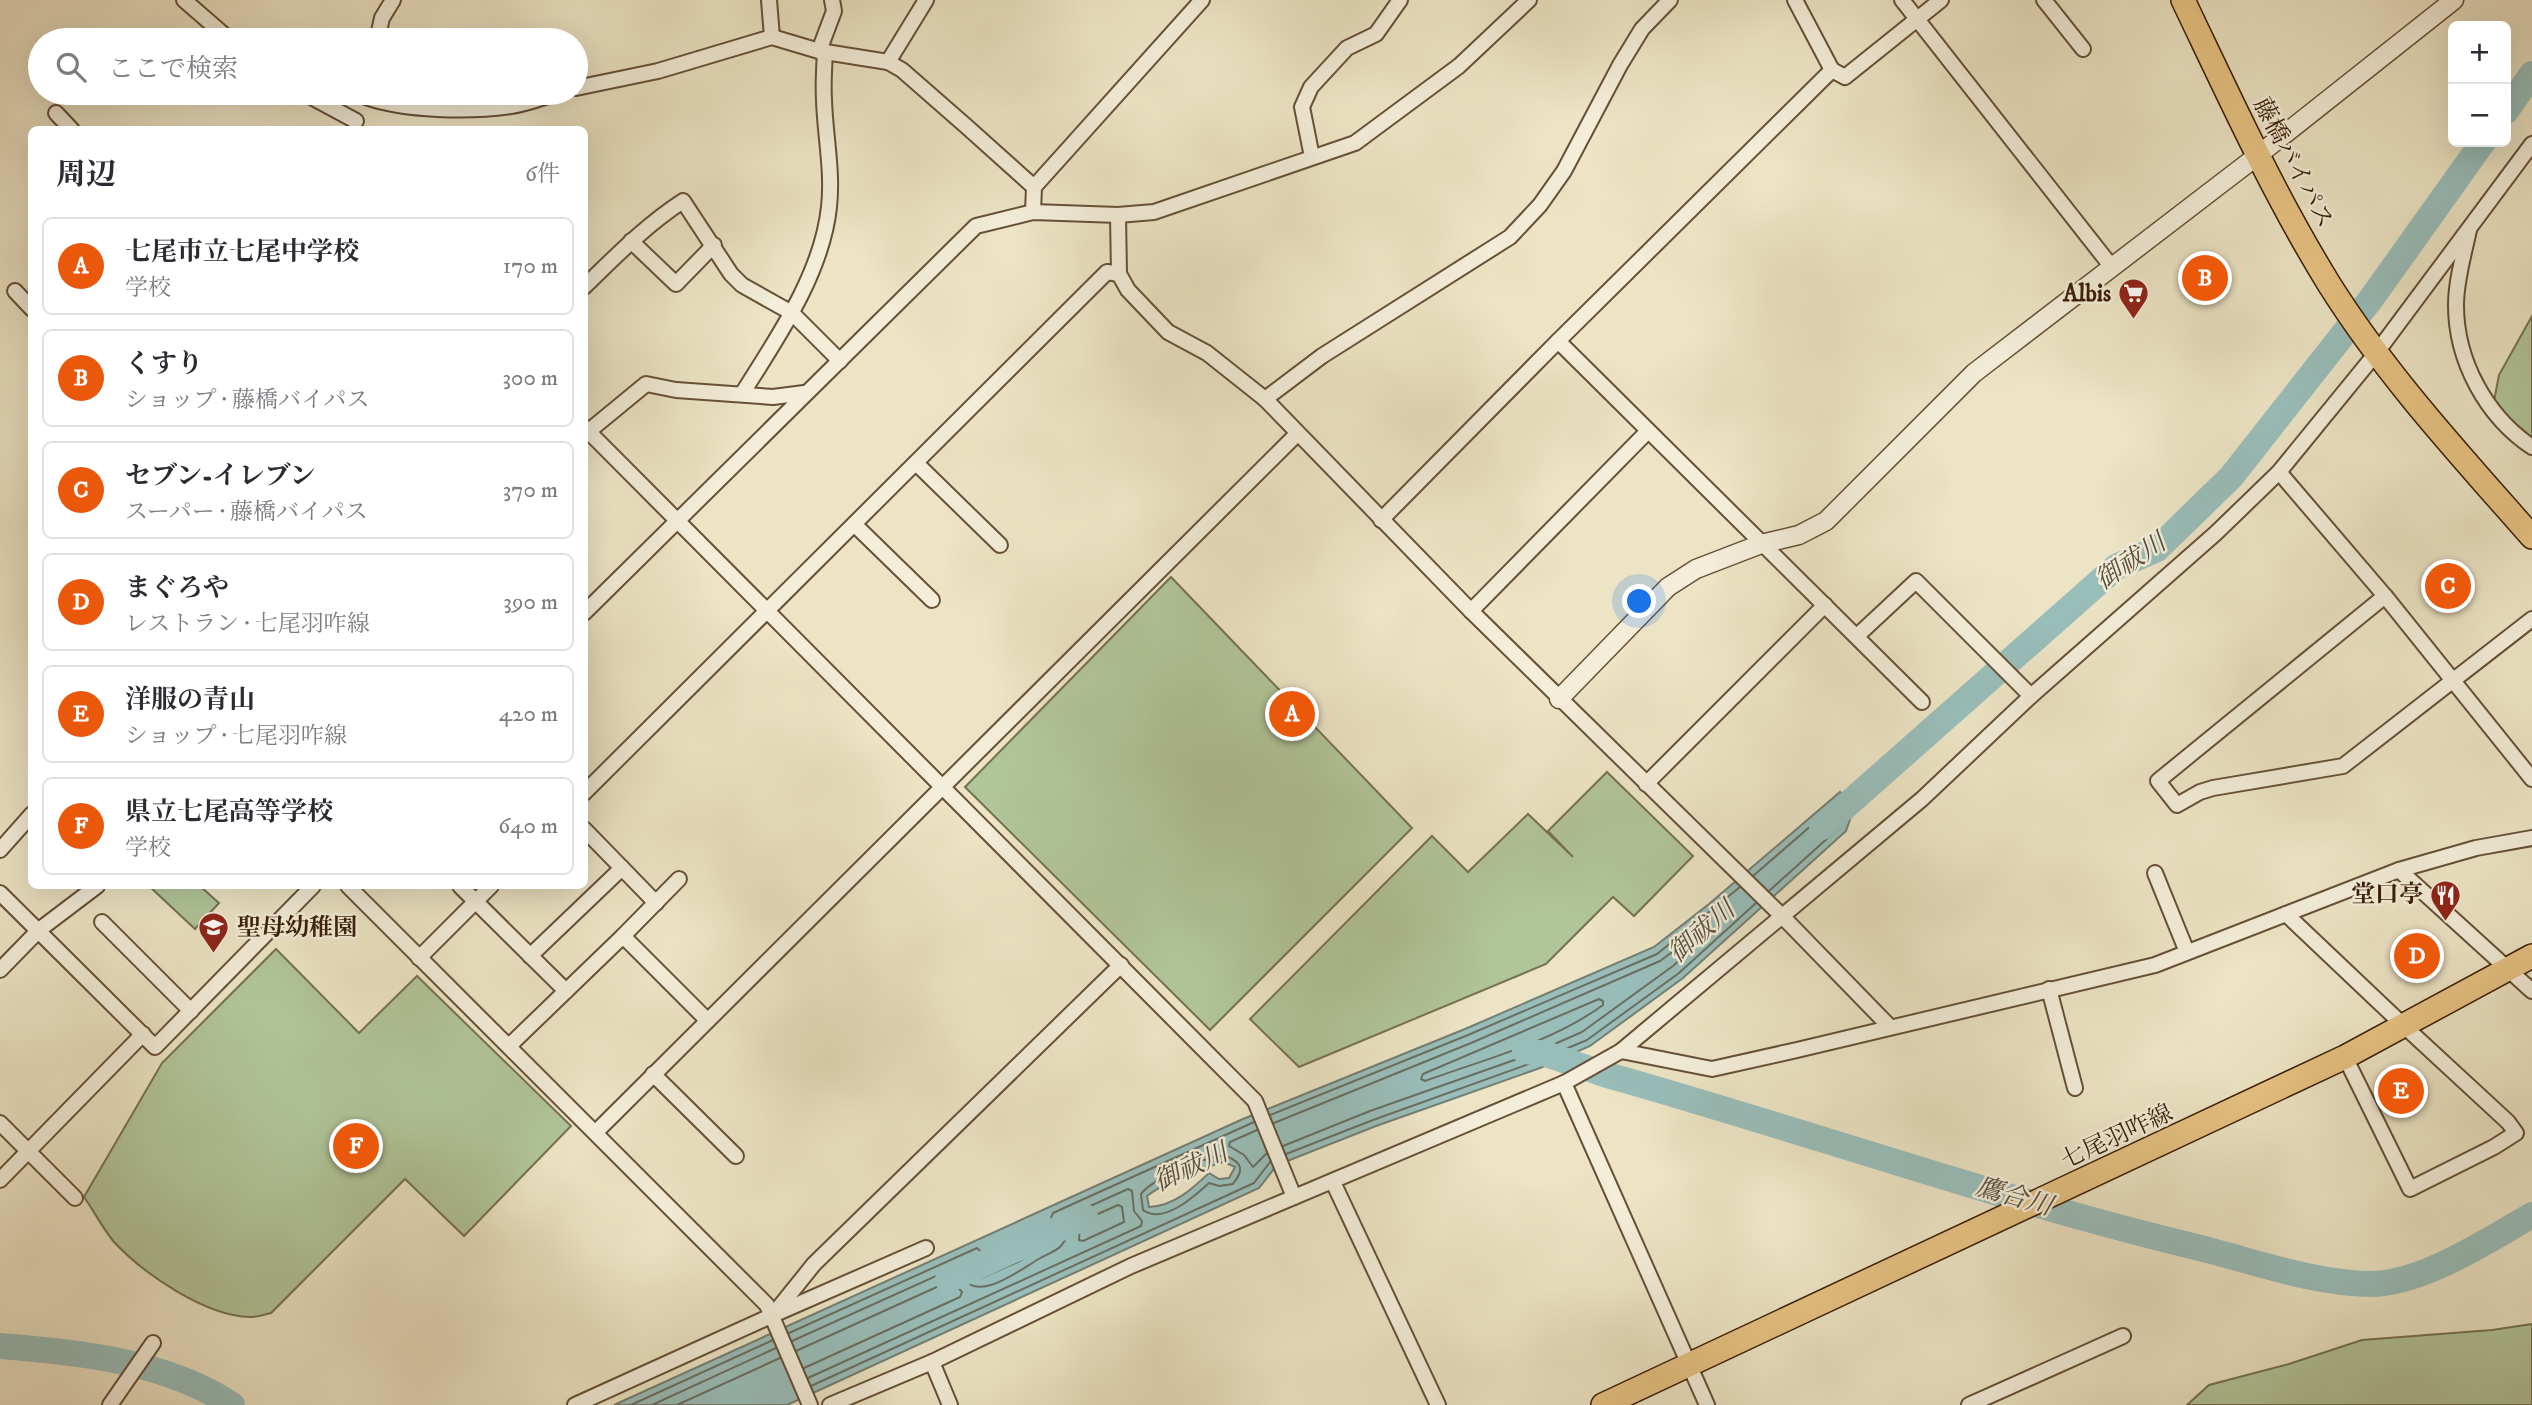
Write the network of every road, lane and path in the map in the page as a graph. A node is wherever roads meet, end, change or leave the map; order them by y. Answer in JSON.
{"nodes":[{"id":1,"x":184,"y":0,"type":"edge"},
{"id":2,"x":393,"y":0,"type":"edge"},
{"id":3,"x":769,"y":0,"type":"edge"},
{"id":4,"x":832,"y":0,"type":"edge"},
{"id":5,"x":926,"y":0,"type":"edge"},
{"id":6,"x":1202,"y":0,"type":"edge"},
{"id":7,"x":1400,"y":0,"type":"edge"},
{"id":8,"x":1529,"y":0,"type":"edge"},
{"id":9,"x":1670,"y":0,"type":"edge"},
{"id":10,"x":1795,"y":0,"type":"edge"},
{"id":11,"x":1902,"y":0,"type":"edge"},
{"id":12,"x":1941,"y":0,"type":"edge"},
{"id":13,"x":2044,"y":0,"type":"edge"},
{"id":14,"x":2183,"y":0,"type":"edge"},
{"id":15,"x":2454,"y":0,"type":"edge"},
{"id":16,"x":1917,"y":19,"type":"junction"},
{"id":17,"x":216,"y":28,"type":"edge"},
{"id":18,"x":380,"y":28,"type":"edge"},
{"id":19,"x":772,"y":37,"type":"junction"},
{"id":20,"x":2083,"y":49,"type":"dead end"},
{"id":21,"x":822,"y":51,"type":"junction"},
{"id":22,"x":888,"y":62,"type":"junction"},
{"id":23,"x":1832,"y":70,"type":"junction"},
{"id":24,"x":588,"y":86,"type":"edge"},
{"id":25,"x":322,"y":105,"type":"edge"},
{"id":26,"x":362,"y":105,"type":"edge"},
{"id":27,"x":415,"y":105,"type":"edge"},
{"id":28,"x":516,"y":105,"type":"edge"},
{"id":29,"x":56,"y":113,"type":"dead end"},
{"id":30,"x":353,"y":125,"type":"edge"},
{"id":31,"x":68,"y":126,"type":"edge"},
{"id":32,"x":2532,"y":144,"type":"edge"},
{"id":33,"x":2257,"y":156,"type":"junction"},
{"id":34,"x":1312,"y":158,"type":"junction"},
{"id":35,"x":1034,"y":187,"type":"junction"},
{"id":36,"x":1033,"y":212,"type":"junction"},
{"id":37,"x":1118,"y":215,"type":"junction"},
{"id":38,"x":2469,"y":225,"type":"junction"},
{"id":39,"x":631,"y":242,"type":"junction"},
{"id":40,"x":714,"y":245,"type":"junction"},
{"id":41,"x":2111,"y":266,"type":"junction"},
{"id":42,"x":1119,"y":274,"type":"junction"},
{"id":43,"x":588,"y":283,"type":"edge"},
{"id":44,"x":15,"y":291,"type":"dead end"},
{"id":45,"x":28,"y":305,"type":"edge"},
{"id":46,"x":792,"y":313,"type":"junction"},
{"id":47,"x":1558,"y":341,"type":"junction"},
{"id":48,"x":2374,"y":348,"type":"junction"},
{"id":49,"x":840,"y":361,"type":"junction"},
{"id":50,"x":805,"y":393,"type":"junction"},
{"id":51,"x":742,"y":394,"type":"junction"},
{"id":52,"x":1265,"y":399,"type":"junction"},
{"id":53,"x":588,"y":429,"type":"edge"},
{"id":54,"x":1648,"y":431,"type":"junction"},
{"id":55,"x":588,"y":433,"type":"edge"},
{"id":56,"x":1297,"y":434,"type":"junction"},
{"id":57,"x":2532,"y":447,"type":"edge"},
{"id":58,"x":916,"y":463,"type":"junction"},
{"id":59,"x":2279,"y":472,"type":"junction"},
{"id":60,"x":1381,"y":520,"type":"junction"},
{"id":61,"x":677,"y":522,"type":"junction"},
{"id":62,"x":855,"y":525,"type":"junction"},
{"id":63,"x":2532,"y":537,"type":"edge"},
{"id":64,"x":1761,"y":544,"type":"junction"},
{"id":65,"x":1000,"y":545,"type":"dead end"},
{"id":66,"x":2385,"y":596,"type":"junction"},
{"id":67,"x":932,"y":600,"type":"dead end"},
{"id":68,"x":1825,"y":605,"type":"junction"},
{"id":69,"x":588,"y":609,"type":"edge"},
{"id":70,"x":1471,"y":611,"type":"junction"},
{"id":71,"x":767,"y":612,"type":"junction"},
{"id":72,"x":2532,"y":619,"type":"edge"},
{"id":73,"x":1857,"y":636,"type":"junction"},
{"id":74,"x":2452,"y":680,"type":"junction"},
{"id":75,"x":2031,"y":696,"type":"junction"},
{"id":76,"x":1559,"y":699,"type":"junction"},
{"id":77,"x":1922,"y":702,"type":"dead end"},
{"id":78,"x":2532,"y":779,"type":"edge"},
{"id":79,"x":1646,"y":784,"type":"junction"},
{"id":80,"x":588,"y":785,"type":"edge"},
{"id":81,"x":942,"y":787,"type":"junction"},
{"id":82,"x":28,"y":818,"type":"edge"},
{"id":83,"x":588,"y":834,"type":"edge"},
{"id":84,"x":2532,"y":838,"type":"edge"},
{"id":85,"x":0,"y":850,"type":"edge"},
{"id":86,"x":622,"y":868,"type":"junction"},
{"id":87,"x":2399,"y":870,"type":"junction"},
{"id":88,"x":2155,"y":873,"type":"dead end"},
{"id":89,"x":679,"y":879,"type":"dead end"},
{"id":90,"x":93,"y":889,"type":"edge"},
{"id":91,"x":310,"y":889,"type":"edge"},
{"id":92,"x":351,"y":889,"type":"edge"},
{"id":93,"x":463,"y":889,"type":"edge"},
{"id":94,"x":489,"y":889,"type":"edge"},
{"id":95,"x":0,"y":893,"type":"edge"},
{"id":96,"x":476,"y":901,"type":"junction"},
{"id":97,"x":656,"y":903,"type":"junction"},
{"id":98,"x":1778,"y":913,"type":"junction"},
{"id":99,"x":2286,"y":914,"type":"junction"},
{"id":100,"x":102,"y":922,"type":"dead end"},
{"id":101,"x":39,"y":930,"type":"junction"},
{"id":102,"x":622,"y":936,"type":"junction"},
{"id":103,"x":2187,"y":952,"type":"junction"},
{"id":104,"x":530,"y":956,"type":"junction"},
{"id":105,"x":2532,"y":956,"type":"edge"},
{"id":106,"x":419,"y":958,"type":"junction"},
{"id":107,"x":1121,"y":965,"type":"junction"},
{"id":108,"x":2507,"y":969,"type":"junction"},
{"id":109,"x":0,"y":970,"type":"edge"},
{"id":110,"x":2049,"y":989,"type":"junction"},
{"id":111,"x":566,"y":991,"type":"junction"},
{"id":112,"x":2532,"y":991,"type":"edge"},
{"id":113,"x":191,"y":1011,"type":"junction"},
{"id":114,"x":707,"y":1020,"type":"junction"},
{"id":115,"x":2403,"y":1026,"type":"junction"},
{"id":116,"x":1890,"y":1027,"type":"junction"},
{"id":117,"x":143,"y":1034,"type":"junction"},
{"id":118,"x":509,"y":1046,"type":"junction"},
{"id":119,"x":1617,"y":1054,"type":"junction"},
{"id":120,"x":2345,"y":1057,"type":"junction"},
{"id":121,"x":653,"y":1074,"type":"junction"},
{"id":122,"x":1567,"y":1081,"type":"junction"},
{"id":123,"x":2075,"y":1088,"type":"dead end"},
{"id":124,"x":0,"y":1124,"type":"edge"},
{"id":125,"x":596,"y":1132,"type":"junction"},
{"id":126,"x":29,"y":1152,"type":"junction"},
{"id":127,"x":736,"y":1156,"type":"dead end"},
{"id":128,"x":0,"y":1180,"type":"edge"},
{"id":129,"x":1333,"y":1182,"type":"junction"},
{"id":130,"x":1294,"y":1196,"type":"junction"},
{"id":131,"x":75,"y":1198,"type":"dead end"},
{"id":132,"x":926,"y":1248,"type":"dead end"},
{"id":133,"x":773,"y":1315,"type":"junction"},
{"id":134,"x":2123,"y":1336,"type":"dead end"},
{"id":135,"x":153,"y":1343,"type":"dead end"},
{"id":136,"x":932,"y":1362,"type":"junction"},
{"id":137,"x":1689,"y":1364,"type":"junction"},
{"id":138,"x":1973,"y":1404,"type":"edge"},
{"id":139,"x":110,"y":1405,"type":"edge"},
{"id":140,"x":575,"y":1405,"type":"edge"},
{"id":141,"x":810,"y":1405,"type":"edge"},
{"id":142,"x":830,"y":1405,"type":"edge"},
{"id":143,"x":950,"y":1405,"type":"edge"},
{"id":144,"x":1438,"y":1405,"type":"edge"},
{"id":145,"x":1603,"y":1405,"type":"edge"},
{"id":146,"x":1707,"y":1405,"type":"edge"}],
"edges":[{"from":1,"to":17,"type":"street"},
{"from":2,"to":18,"type":"street"},
{"from":3,"to":19,"type":"street"},
{"from":4,"to":21,"type":"street"},
{"from":5,"to":22,"type":"street"},
{"from":6,"to":35,"type":"street"},
{"from":7,"to":34,"type":"street"},
{"from":8,"to":34,"type":"street"},
{"from":9,"to":52,"type":"street"},
{"from":10,"to":23,"type":"street"},
{"from":11,"to":16,"type":"street"},
{"from":12,"to":16,"type":"street"},
{"from":13,"to":20,"type":"street"},
{"from":14,"to":33,"type":"main road","name":"藤橋バイパス"},
{"from":15,"to":33,"type":"street"},
{"from":16,"to":23,"type":"street"},
{"from":16,"to":41,"type":"street"},
{"from":19,"to":21,"type":"street"},
{"from":19,"to":24,"type":"street"},
{"from":21,"to":22,"type":"street"},
{"from":21,"to":46,"type":"street"},
{"from":22,"to":35,"type":"street"},
{"from":23,"to":47,"type":"street"},
{"from":25,"to":30,"type":"street"},
{"from":26,"to":30,"type":"street"},
{"from":27,"to":28,"type":"street"},
{"from":29,"to":31,"type":"street"},
{"from":32,"to":38,"type":"street"},
{"from":33,"to":41,"type":"street"},
{"from":33,"to":48,"type":"main road","name":"藤橋バイパス"},
{"from":34,"to":37,"type":"street"},
{"from":35,"to":36,"type":"street"},
{"from":36,"to":37,"type":"street"},
{"from":36,"to":49,"type":"street"},
{"from":37,"to":42,"type":"street"},
{"from":38,"to":48,"type":"street"},
{"from":38,"to":57,"type":"street"},
{"from":39,"to":40,"type":"street"},
{"from":39,"to":40,"type":"street"},
{"from":39,"to":43,"type":"street"},
{"from":40,"to":46,"type":"street"},
{"from":41,"to":64,"type":"street"},
{"from":42,"to":52,"type":"street"},
{"from":42,"to":58,"type":"street"},
{"from":44,"to":45,"type":"street"},
{"from":46,"to":49,"type":"street"},
{"from":46,"to":51,"type":"street"},
{"from":47,"to":54,"type":"street"},
{"from":47,"to":60,"type":"street"},
{"from":48,"to":59,"type":"street"},
{"from":48,"to":63,"type":"main road","name":"藤橋バイパス"},
{"from":49,"to":50,"type":"street"},
{"from":50,"to":51,"type":"street"},
{"from":50,"to":61,"type":"street"},
{"from":51,"to":53,"type":"street"},
{"from":52,"to":56,"type":"street"},
{"from":54,"to":64,"type":"street"},
{"from":54,"to":70,"type":"street"},
{"from":55,"to":61,"type":"street"},
{"from":56,"to":60,"type":"street"},
{"from":56,"to":81,"type":"street"},
{"from":58,"to":62,"type":"street"},
{"from":58,"to":65,"type":"street"},
{"from":59,"to":66,"type":"street"},
{"from":59,"to":75,"type":"street"},
{"from":60,"to":70,"type":"street"},
{"from":61,"to":69,"type":"street"},
{"from":61,"to":71,"type":"street"},
{"from":62,"to":67,"type":"street"},
{"from":62,"to":71,"type":"street"},
{"from":64,"to":68,"type":"street"},
{"from":64,"to":76,"type":"street"},
{"from":66,"to":74,"type":"street"},
{"from":66,"to":74,"type":"street"},
{"from":68,"to":73,"type":"street"},
{"from":68,"to":79,"type":"street"},
{"from":70,"to":76,"type":"street"},
{"from":71,"to":80,"type":"street"},
{"from":71,"to":81,"type":"street"},
{"from":72,"to":74,"type":"street"},
{"from":73,"to":75,"type":"street"},
{"from":73,"to":77,"type":"street"},
{"from":74,"to":78,"type":"street"},
{"from":75,"to":98,"type":"street"},
{"from":76,"to":79,"type":"street"},
{"from":79,"to":98,"type":"street"},
{"from":81,"to":107,"type":"street"},
{"from":81,"to":114,"type":"street"},
{"from":82,"to":85,"type":"street"},
{"from":83,"to":86,"type":"street"},
{"from":84,"to":87,"type":"street"},
{"from":86,"to":97,"type":"street"},
{"from":86,"to":104,"type":"street"},
{"from":87,"to":99,"type":"street"},
{"from":87,"to":108,"type":"street"},
{"from":88,"to":103,"type":"street"},
{"from":89,"to":97,"type":"street"},
{"from":90,"to":101,"type":"street"},
{"from":91,"to":113,"type":"street"},
{"from":92,"to":106,"type":"street"},
{"from":93,"to":96,"type":"street"},
{"from":94,"to":96,"type":"street"},
{"from":95,"to":101,"type":"street"},
{"from":96,"to":104,"type":"street"},
{"from":96,"to":106,"type":"street"},
{"from":97,"to":102,"type":"street"},
{"from":98,"to":116,"type":"street"},
{"from":98,"to":119,"type":"street"},
{"from":99,"to":103,"type":"street"},
{"from":99,"to":115,"type":"street"},
{"from":100,"to":113,"type":"street"},
{"from":101,"to":109,"type":"street"},
{"from":101,"to":117,"type":"street"},
{"from":102,"to":111,"type":"street"},
{"from":102,"to":114,"type":"street"},
{"from":103,"to":110,"type":"street"},
{"from":104,"to":111,"type":"street"},
{"from":105,"to":108,"type":"main road","name":"七尾羽咋線"},
{"from":106,"to":118,"type":"street"},
{"from":107,"to":130,"type":"street"},
{"from":107,"to":133,"type":"street"},
{"from":108,"to":112,"type":"street"},
{"from":108,"to":115,"type":"main road","name":"七尾羽咋線"},
{"from":110,"to":116,"type":"street"},
{"from":110,"to":123,"type":"street"},
{"from":111,"to":118,"type":"street"},
{"from":113,"to":117,"type":"street"},
{"from":114,"to":121,"type":"street"},
{"from":115,"to":120,"type":"main road","name":"七尾羽咋線"},
{"from":115,"to":120,"type":"street"},
{"from":116,"to":119,"type":"street"},
{"from":117,"to":126,"type":"street"},
{"from":118,"to":125,"type":"street"},
{"from":119,"to":122,"type":"street"},
{"from":120,"to":137,"type":"main road","name":"七尾羽咋線"},
{"from":121,"to":125,"type":"street"},
{"from":121,"to":127,"type":"street"},
{"from":122,"to":129,"type":"street"},
{"from":122,"to":137,"type":"street"},
{"from":124,"to":126,"type":"street"},
{"from":125,"to":133,"type":"street"},
{"from":126,"to":128,"type":"street"},
{"from":126,"to":131,"type":"street"},
{"from":129,"to":130,"type":"street"},
{"from":129,"to":144,"type":"street"},
{"from":130,"to":136,"type":"street"},
{"from":132,"to":133,"type":"street"},
{"from":133,"to":140,"type":"street"},
{"from":133,"to":141,"type":"street"},
{"from":134,"to":138,"type":"street"},
{"from":135,"to":139,"type":"street"},
{"from":136,"to":142,"type":"street"},
{"from":136,"to":143,"type":"street"},
{"from":137,"to":145,"type":"main road","name":"七尾羽咋線"},
{"from":137,"to":146,"type":"street"}]}
